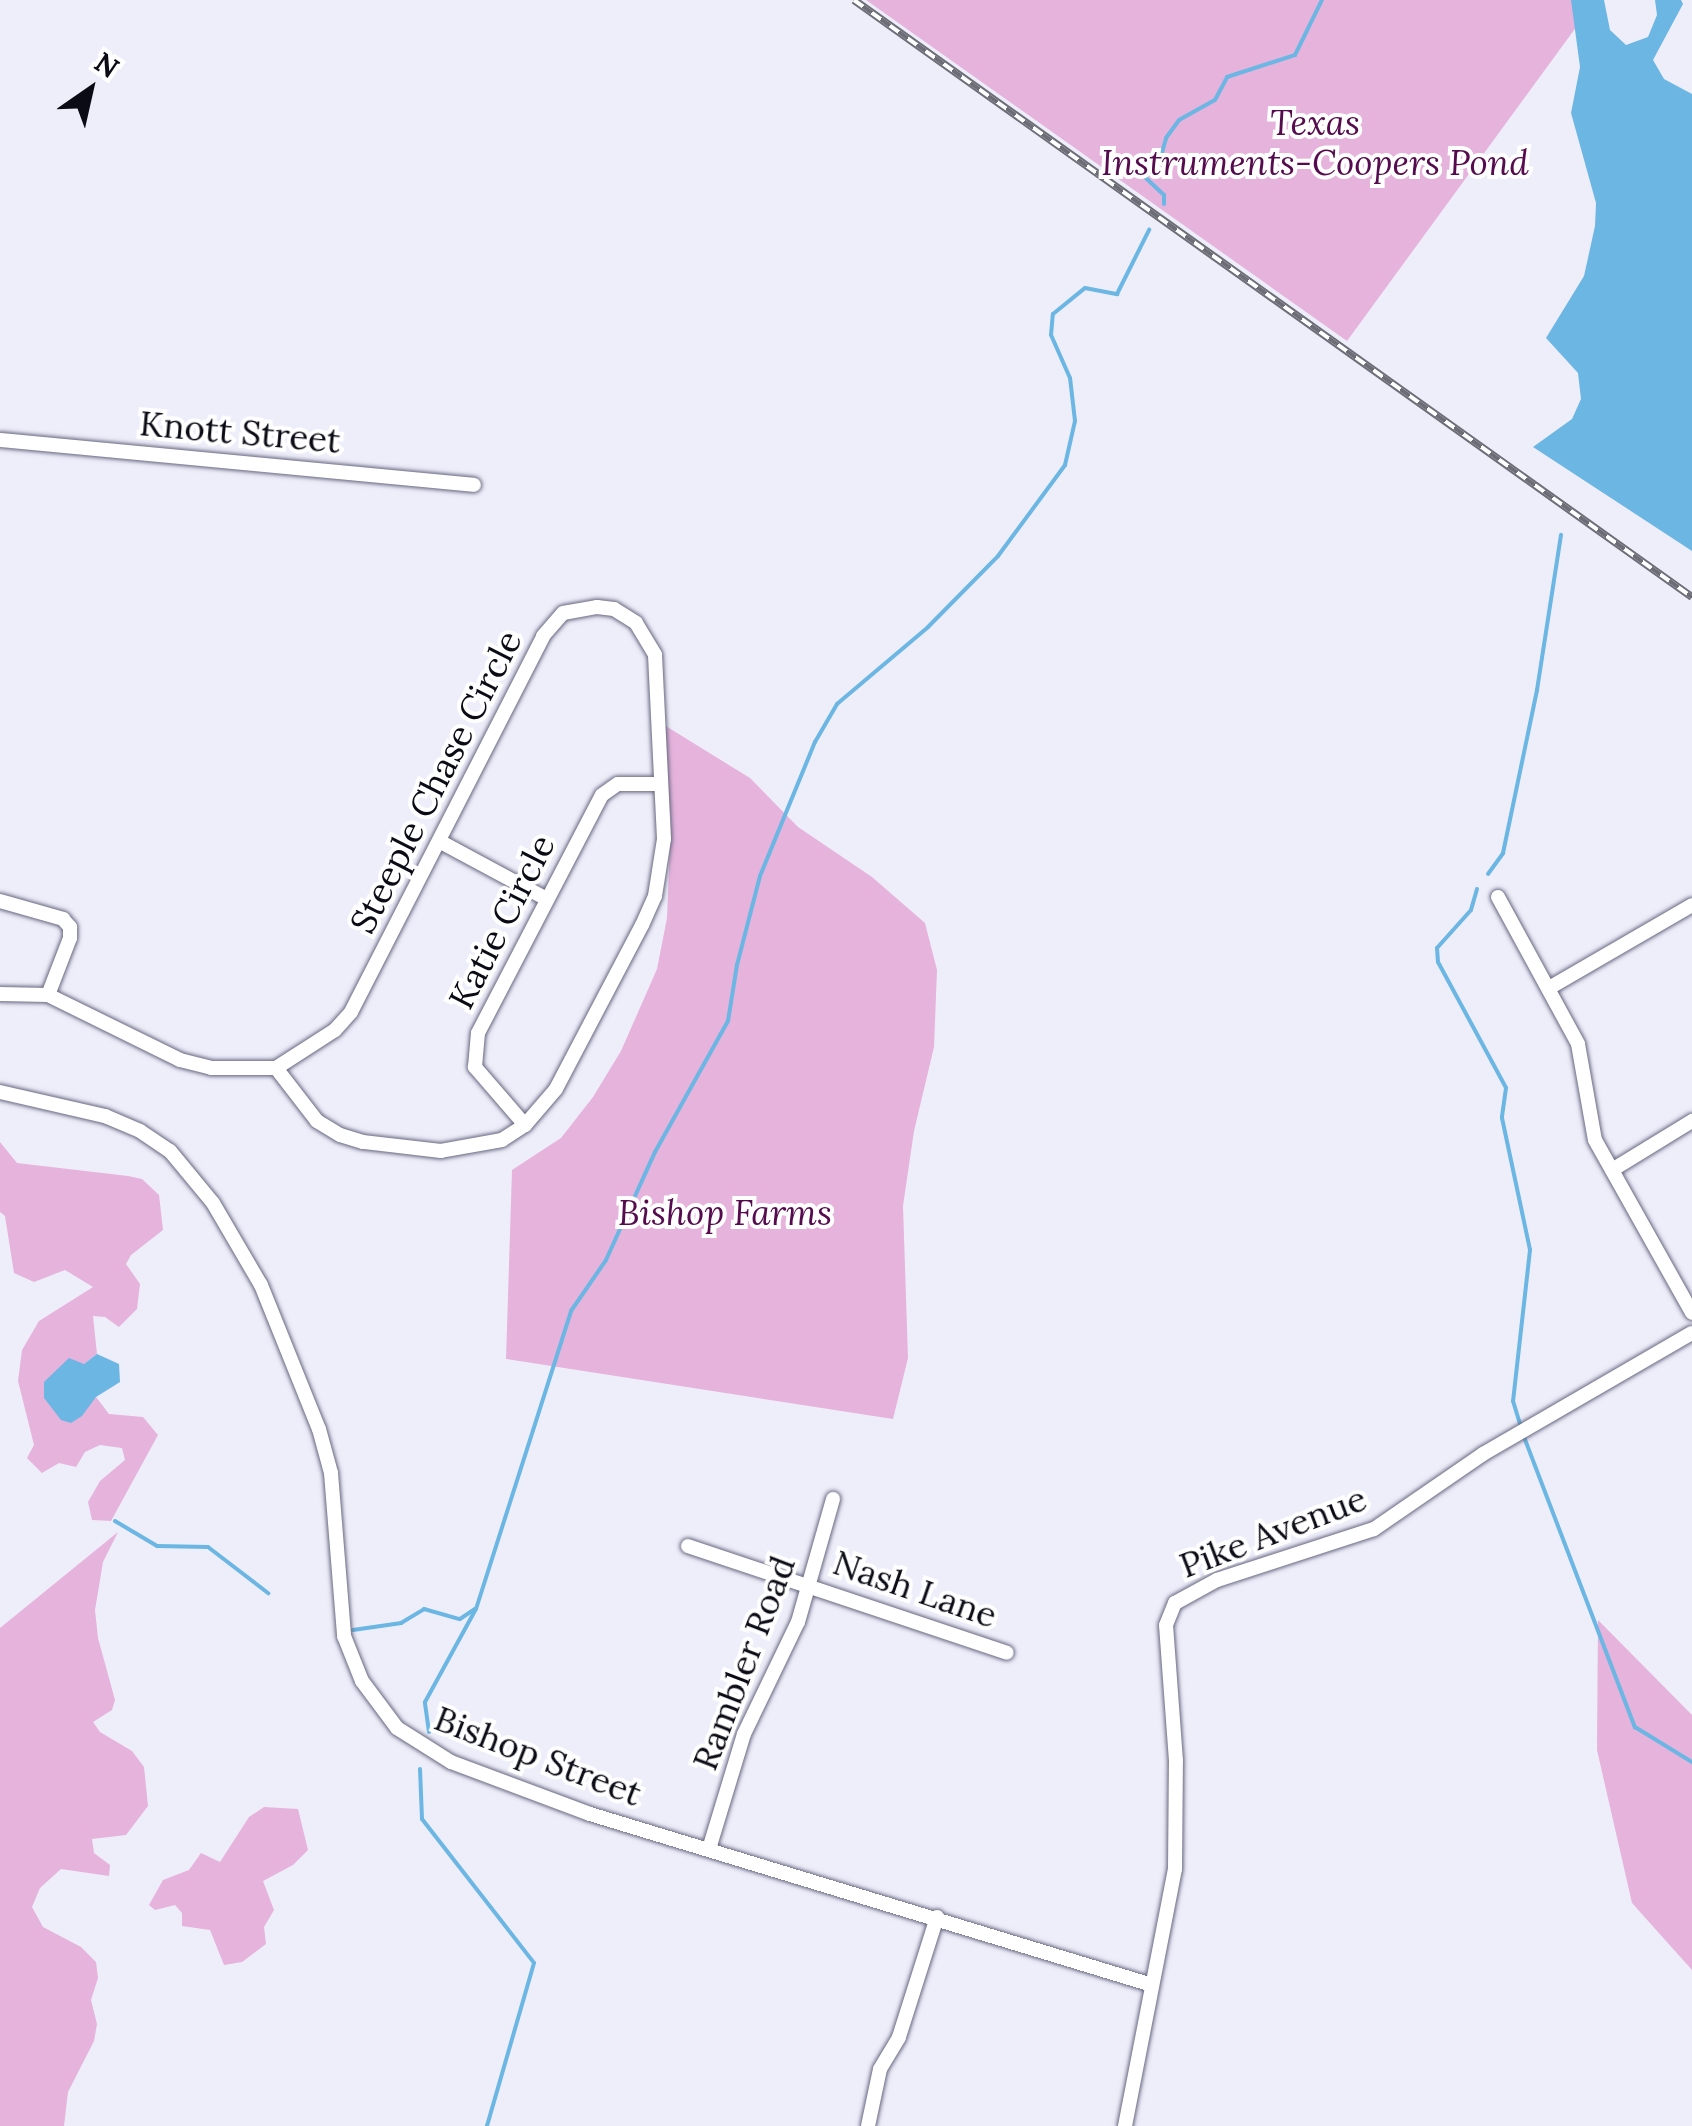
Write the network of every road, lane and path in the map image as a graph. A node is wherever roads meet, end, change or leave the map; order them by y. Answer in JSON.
{"nodes":[{"id":1,"x":0,"y":440,"type":"edge"},
{"id":2,"x":474,"y":484,"type":"dead end"},
{"id":3,"x":661,"y":784,"type":"junction"},
{"id":4,"x":440,"y":841,"type":"junction"},
{"id":5,"x":1498,"y":897,"type":"dead end"},
{"id":6,"x":545,"y":898,"type":"junction"},
{"id":7,"x":0,"y":901,"type":"edge"},
{"id":8,"x":1692,"y":905,"type":"edge"},
{"id":9,"x":1549,"y":988,"type":"junction"},
{"id":10,"x":0,"y":994,"type":"edge"},
{"id":11,"x":48,"y":996,"type":"junction"},
{"id":12,"x":276,"y":1068,"type":"junction"},
{"id":13,"x":0,"y":1092,"type":"edge"},
{"id":14,"x":1692,"y":1121,"type":"edge"},
{"id":15,"x":525,"y":1125,"type":"junction"},
{"id":16,"x":1612,"y":1170,"type":"junction"},
{"id":17,"x":1692,"y":1313,"type":"edge"},
{"id":18,"x":1692,"y":1334,"type":"edge"},
{"id":19,"x":833,"y":1499,"type":"dead end"},
{"id":20,"x":688,"y":1546,"type":"dead end"},
{"id":21,"x":811,"y":1584,"type":"junction"},
{"id":22,"x":1008,"y":1653,"type":"dead end"},
{"id":23,"x":709,"y":1849,"type":"junction"},
{"id":24,"x":937,"y":1918,"type":"junction"},
{"id":25,"x":1152,"y":1985,"type":"junction"},
{"id":26,"x":868,"y":2126,"type":"edge"},
{"id":27,"x":1125,"y":2126,"type":"edge"}],
"edges":[{"from":1,"to":2,"type":"street","name":"Knott Street"},
{"from":3,"to":4,"type":"street","name":"Steeple Chase Circle"},
{"from":3,"to":6,"type":"street","name":"Katie Circle"},
{"from":3,"to":15,"type":"street","name":"Steeple Chase Circle"},
{"from":4,"to":6,"type":"street"},
{"from":4,"to":12,"type":"street","name":"Steeple Chase Circle"},
{"from":5,"to":9,"type":"street"},
{"from":6,"to":15,"type":"street","name":"Katie Circle"},
{"from":7,"to":11,"type":"street"},
{"from":8,"to":9,"type":"street"},
{"from":9,"to":16,"type":"street"},
{"from":10,"to":11,"type":"street"},
{"from":11,"to":12,"type":"street"},
{"from":12,"to":15,"type":"street","name":"Steeple Chase Circle"},
{"from":13,"to":23,"type":"street","name":"Bishop Street"},
{"from":14,"to":16,"type":"street"},
{"from":16,"to":17,"type":"street"},
{"from":18,"to":25,"type":"street","name":"Pike Avenue"},
{"from":19,"to":21,"type":"street","name":"Rambler Road"},
{"from":20,"to":21,"type":"street","name":"Nash Lane"},
{"from":21,"to":22,"type":"street","name":"Nash Lane"},
{"from":21,"to":23,"type":"street","name":"Rambler Road"},
{"from":23,"to":24,"type":"street","name":"Bishop Street"},
{"from":24,"to":25,"type":"street","name":"Bishop Street"},
{"from":24,"to":26,"type":"street"},
{"from":25,"to":27,"type":"street","name":"Pike Avenue"}]}
